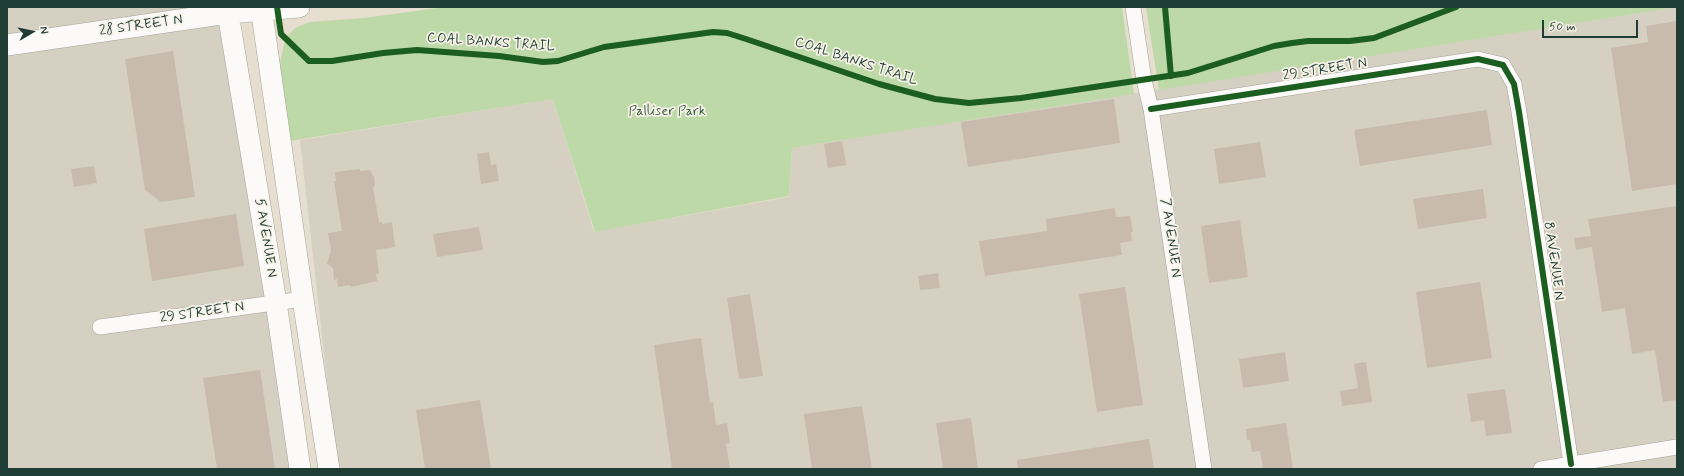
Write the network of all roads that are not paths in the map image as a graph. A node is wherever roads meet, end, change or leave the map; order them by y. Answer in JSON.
{"nodes":[{"id":1,"x":299,"y":7,"type":"edge"},
{"id":2,"x":1133,"y":7,"type":"edge"},
{"id":3,"x":261,"y":9,"type":"edge"},
{"id":4,"x":228,"y":10,"type":"edge"},
{"id":5,"x":7,"y":45,"type":"edge"},
{"id":6,"x":1503,"y":65,"type":"joint"},
{"id":7,"x":1151,"y":109,"type":"junction"},
{"id":8,"x":303,"y":299,"type":"junction"},
{"id":9,"x":276,"y":302,"type":"junction"},
{"id":10,"x":100,"y":327,"type":"dead end"},
{"id":11,"x":1677,"y":447,"type":"edge"},
{"id":12,"x":1571,"y":464,"type":"junction"},
{"id":13,"x":300,"y":469,"type":"edge"},
{"id":14,"x":329,"y":469,"type":"edge"},
{"id":15,"x":1204,"y":469,"type":"edge"},
{"id":16,"x":1541,"y":469,"type":"edge"}],
"edges":[{"from":1,"to":3,"type":"main road","name":"28 STREET N"},
{"from":2,"to":7,"type":"street","name":"7 AVENUE N"},
{"from":3,"to":4,"type":"main road","name":"28 STREET N"},
{"from":3,"to":8,"type":"main road","name":"5 AVENUE N"},
{"from":4,"to":5,"type":"main road","name":"28 STREET N"},
{"from":4,"to":9,"type":"main road","name":"5 AVENUE N"},
{"from":6,"to":7,"type":"street","name":"29 STREET N"},
{"from":6,"to":12,"type":"street","name":"8 AVENUE N"},
{"from":7,"to":15,"type":"street","name":"7 AVENUE N"},
{"from":8,"to":9,"type":"street","name":"29 STREET N"},
{"from":8,"to":14,"type":"main road","name":"5 AVENUE N"},
{"from":9,"to":10,"type":"street","name":"29 STREET N"},
{"from":9,"to":13,"type":"main road","name":"5 AVENUE N"},
{"from":11,"to":12,"type":"street"},
{"from":12,"to":16,"type":"street"}]}
